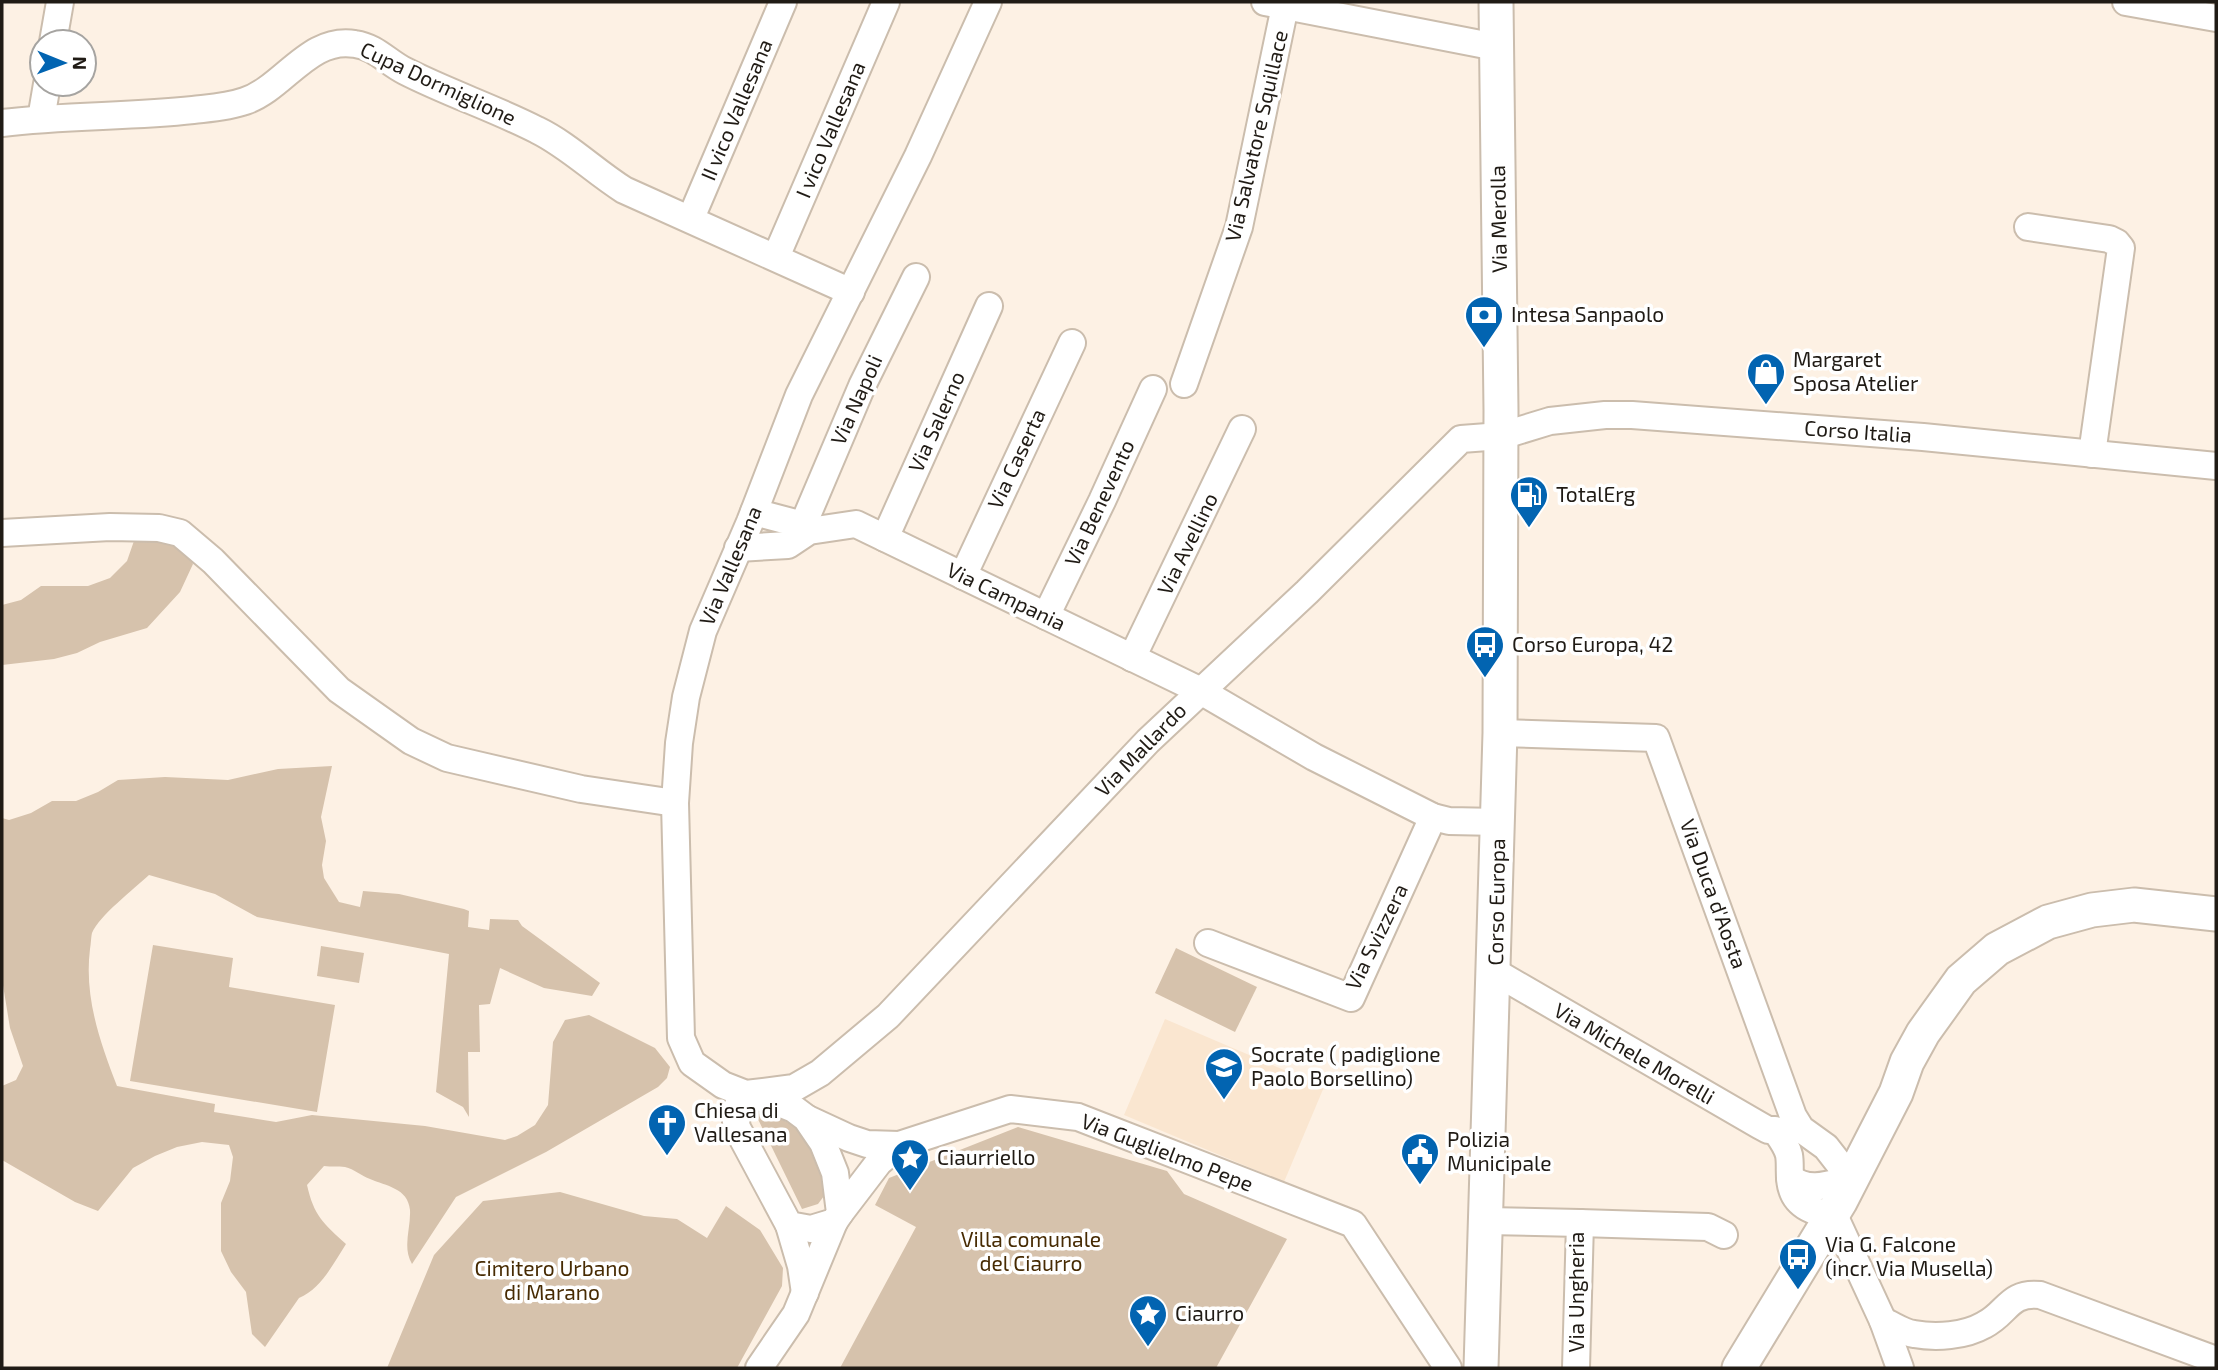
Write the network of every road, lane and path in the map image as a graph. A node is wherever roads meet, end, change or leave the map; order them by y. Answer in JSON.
{"nodes":[{"id":1,"x":60,"y":2,"type":"edge"},
{"id":2,"x":783,"y":2,"type":"edge"},
{"id":3,"x":886,"y":2,"type":"edge"},
{"id":4,"x":988,"y":2,"type":"edge"},
{"id":5,"x":1496,"y":2,"type":"edge"},
{"id":6,"x":2126,"y":2,"type":"edge"},
{"id":7,"x":1275,"y":4,"type":"edge"},
{"id":8,"x":2216,"y":18,"type":"edge"},
{"id":9,"x":55,"y":28,"type":"edge"},
{"id":10,"x":1496,"y":47,"type":"junction"},
{"id":11,"x":45,"y":98,"type":"edge"},
{"id":12,"x":41,"y":119,"type":"junction"},
{"id":13,"x":2,"y":122,"type":"edge"},
{"id":14,"x":691,"y":218,"type":"junction"},
{"id":15,"x":2028,"y":227,"type":"dead end"},
{"id":16,"x":776,"y":257,"type":"junction"},
{"id":17,"x":916,"y":277,"type":"dead end"},
{"id":18,"x":851,"y":292,"type":"junction"},
{"id":19,"x":989,"y":306,"type":"dead end"},
{"id":20,"x":1072,"y":343,"type":"dead end"},
{"id":21,"x":1184,"y":384,"type":"dead end"},
{"id":22,"x":1153,"y":389,"type":"dead end"},
{"id":23,"x":1242,"y":429,"type":"dead end"},
{"id":24,"x":1501,"y":436,"type":"junction"},
{"id":25,"x":2092,"y":454,"type":"junction"},
{"id":26,"x":2216,"y":466,"type":"edge"},
{"id":27,"x":754,"y":512,"type":"junction"},
{"id":28,"x":806,"y":528,"type":"junction"},
{"id":29,"x":2,"y":533,"type":"edge"},
{"id":30,"x":885,"y":538,"type":"junction"},
{"id":31,"x":738,"y":548,"type":"junction"},
{"id":32,"x":963,"y":576,"type":"junction"},
{"id":33,"x":1046,"y":616,"type":"junction"},
{"id":34,"x":1132,"y":658,"type":"junction"},
{"id":35,"x":1199,"y":691,"type":"junction"},
{"id":36,"x":1500,"y":733,"type":"junction"},
{"id":37,"x":675,"y":803,"type":"junction"},
{"id":38,"x":1433,"y":817,"type":"junction"},
{"id":39,"x":1499,"y":822,"type":"junction"},
{"id":40,"x":2216,"y":914,"type":"edge"},
{"id":41,"x":2216,"y":934,"type":"edge"},
{"id":42,"x":1208,"y":943,"type":"dead end"},
{"id":43,"x":1495,"y":972,"type":"junction"},
{"id":44,"x":1896,"y":1093,"type":"junction"},
{"id":45,"x":746,"y":1094,"type":"junction"},
{"id":46,"x":806,"y":1118,"type":"junction"},
{"id":47,"x":1784,"y":1123,"type":"junction"},
{"id":48,"x":899,"y":1145,"type":"junction"},
{"id":49,"x":1790,"y":1178,"type":"junction"},
{"id":50,"x":1851,"y":1179,"type":"junction"},
{"id":51,"x":1833,"y":1213,"type":"junction"},
{"id":52,"x":837,"y":1218,"type":"junction"},
{"id":53,"x":1486,"y":1221,"type":"junction"},
{"id":54,"x":1580,"y":1223,"type":"junction"},
{"id":55,"x":789,"y":1225,"type":"junction"},
{"id":56,"x":1724,"y":1235,"type":"dead end"},
{"id":57,"x":805,"y":1295,"type":"junction"},
{"id":58,"x":1884,"y":1321,"type":"junction"},
{"id":59,"x":2216,"y":1360,"type":"edge"},
{"id":60,"x":759,"y":1368,"type":"edge"},
{"id":61,"x":1448,"y":1368,"type":"edge"},
{"id":62,"x":1481,"y":1368,"type":"edge"},
{"id":63,"x":1576,"y":1368,"type":"edge"},
{"id":64,"x":1739,"y":1368,"type":"edge"},
{"id":65,"x":1900,"y":1368,"type":"edge"}],
"edges":[{"from":1,"to":9,"type":"street"},
{"from":2,"to":14,"type":"street","name":"II vico Vallesana"},
{"from":3,"to":16,"type":"street","name":"I vico Vallesana"},
{"from":4,"to":18,"type":"street","name":"Via Vallesana"},
{"from":5,"to":10,"type":"main road","name":"Via Merolla"},
{"from":6,"to":8,"type":"street"},
{"from":7,"to":10,"type":"street"},
{"from":7,"to":21,"type":"street","name":"Via Salvatore Squillace"},
{"from":10,"to":24,"type":"main road","name":"Via Merolla"},
{"from":11,"to":12,"type":"street"},
{"from":12,"to":13,"type":"street","name":"Cupa Dormiglione"},
{"from":12,"to":14,"type":"street","name":"Cupa Dormiglione"},
{"from":14,"to":16,"type":"street","name":"Cupa Dormiglione"},
{"from":15,"to":25,"type":"street"},
{"from":16,"to":18,"type":"street","name":"Cupa Dormiglione"},
{"from":17,"to":28,"type":"street","name":"Via Napoli"},
{"from":18,"to":27,"type":"street","name":"Via Vallesana"},
{"from":19,"to":30,"type":"street","name":"Via Salerno"},
{"from":20,"to":32,"type":"street","name":"Via Caserta"},
{"from":22,"to":33,"type":"street","name":"Via Benevento"},
{"from":23,"to":34,"type":"street","name":"Via Avellino"},
{"from":24,"to":25,"type":"street","name":"Corso Italia"},
{"from":24,"to":35,"type":"street","name":"Via Mallardo"},
{"from":24,"to":36,"type":"main road","name":"Corso Europa"},
{"from":25,"to":26,"type":"street","name":"Corso Italia"},
{"from":27,"to":28,"type":"street","name":"Via Campania"},
{"from":27,"to":31,"type":"street","name":"Via Vallesana"},
{"from":28,"to":30,"type":"street","name":"Via Campania"},
{"from":28,"to":31,"type":"street","name":"Via Campania"},
{"from":29,"to":37,"type":"street"},
{"from":30,"to":32,"type":"street","name":"Via Campania"},
{"from":31,"to":37,"type":"street","name":"Via Vallesana"},
{"from":32,"to":33,"type":"street","name":"Via Campania"},
{"from":33,"to":34,"type":"street","name":"Via Campania"},
{"from":34,"to":35,"type":"street","name":"Via Campania"},
{"from":35,"to":38,"type":"street"},
{"from":35,"to":45,"type":"street","name":"Via Mallardo"},
{"from":36,"to":39,"type":"main road","name":"Corso Europa"},
{"from":36,"to":47,"type":"street","name":"Via Duca d'Aosta"},
{"from":37,"to":45,"type":"street","name":"Via Vallesana"},
{"from":38,"to":39,"type":"street"},
{"from":38,"to":42,"type":"street","name":"Via Svizzera"},
{"from":39,"to":43,"type":"main road","name":"Corso Europa"},
{"from":40,"to":44,"type":"main road"},
{"from":41,"to":44,"type":"main road"},
{"from":43,"to":47,"type":"street","name":"Via Michele Morelli"},
{"from":43,"to":53,"type":"main road","name":"Corso Europa"},
{"from":44,"to":50,"type":"main road"},
{"from":45,"to":46,"type":"street","name":"Via Vallesana"},
{"from":45,"to":55,"type":"street"},
{"from":46,"to":48,"type":"street","name":"Via Vallesana"},
{"from":46,"to":52,"type":"street"},
{"from":47,"to":49,"type":"street"},
{"from":47,"to":50,"type":"street","name":"Via Duca d'Aosta"},
{"from":48,"to":52,"type":"street","name":"Via Guglielmo Pepe"},
{"from":48,"to":61,"type":"street","name":"Via Guglielmo Pepe"},
{"from":49,"to":50,"type":"street"},
{"from":49,"to":51,"type":"street"},
{"from":50,"to":51,"type":"main road"},
{"from":51,"to":58,"type":"street"},
{"from":51,"to":64,"type":"main road"},
{"from":52,"to":55,"type":"street"},
{"from":52,"to":57,"type":"street"},
{"from":53,"to":54,"type":"street","name":"Via Ungheria"},
{"from":53,"to":62,"type":"main road","name":"Corso Europa"},
{"from":54,"to":56,"type":"street"},
{"from":54,"to":63,"type":"street","name":"Via Ungheria"},
{"from":55,"to":57,"type":"street"},
{"from":57,"to":60,"type":"street"},
{"from":58,"to":59,"type":"street"},
{"from":58,"to":65,"type":"street"}]}
